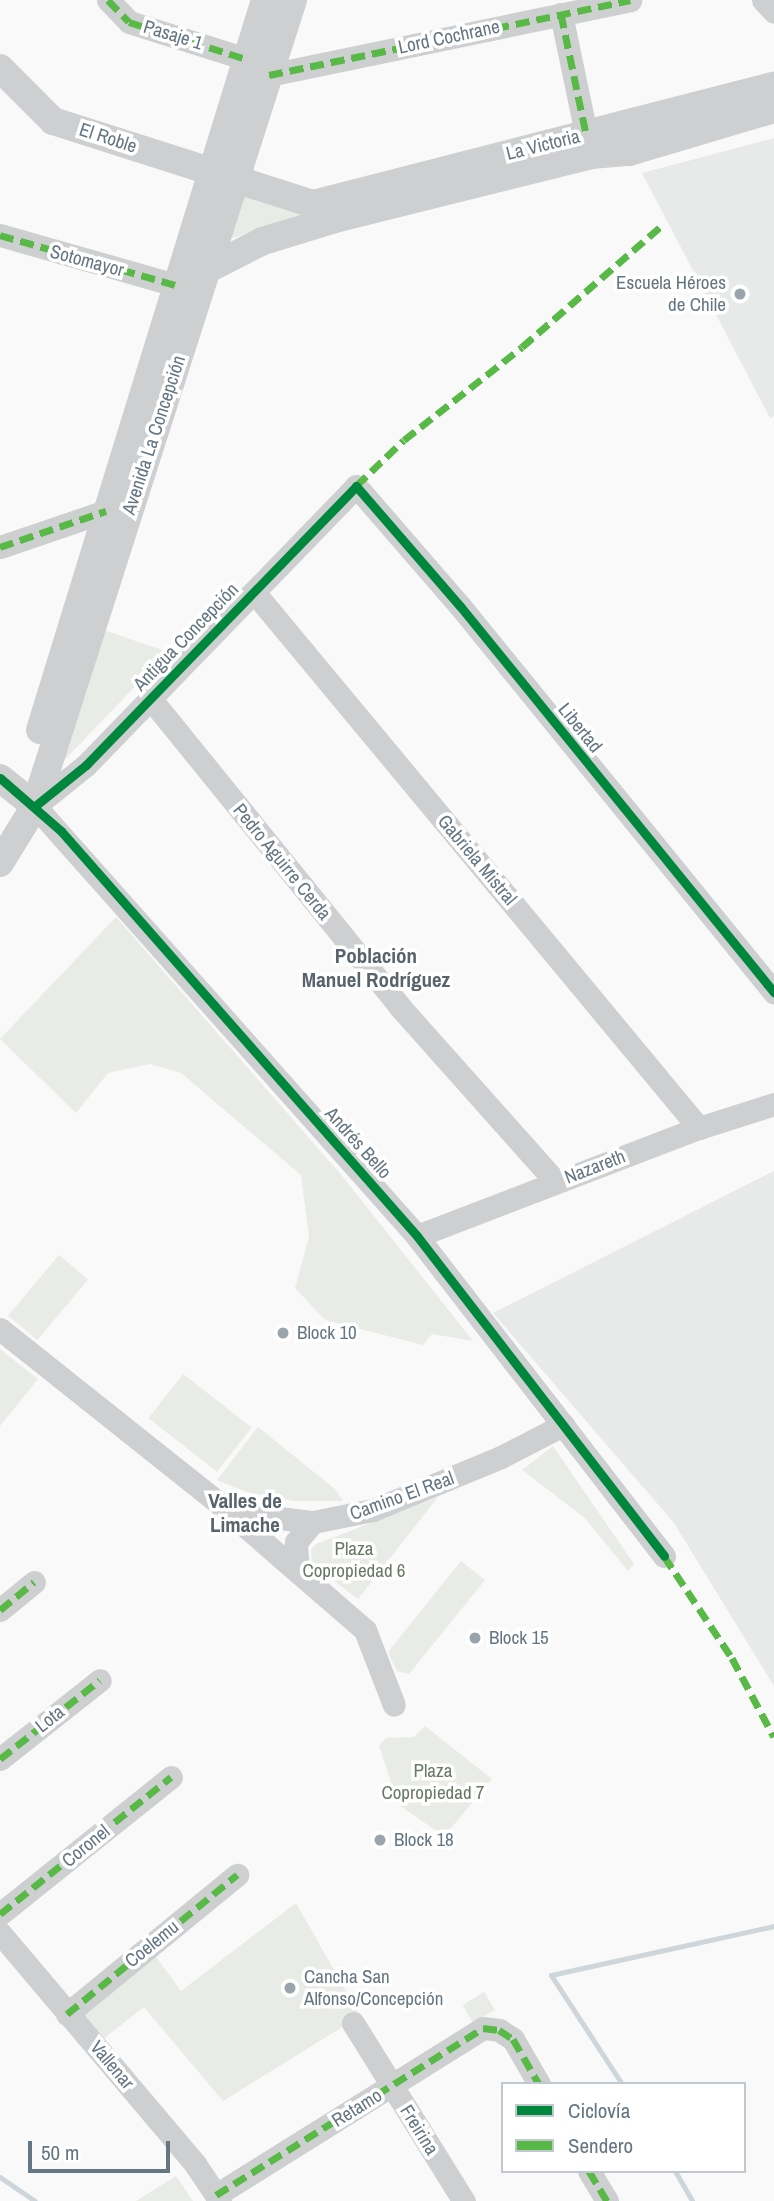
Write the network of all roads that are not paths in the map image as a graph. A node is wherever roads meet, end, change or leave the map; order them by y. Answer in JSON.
{"nodes":[{"id":1,"x":108,"y":0,"type":"edge"},
{"id":2,"x":265,"y":0,"type":"edge"},
{"id":3,"x":293,"y":0,"type":"edge"},
{"id":4,"x":630,"y":0,"type":"edge"},
{"id":5,"x":561,"y":13,"type":"junction"},
{"id":6,"x":246,"y":59,"type":"junction"},
{"id":7,"x":0,"y":68,"type":"edge"},
{"id":8,"x":269,"y":75,"type":"junction"},
{"id":9,"x":774,"y":86,"type":"edge"},
{"id":10,"x":774,"y":109,"type":"edge"},
{"id":11,"x":586,"y":134,"type":"junction"},
{"id":12,"x":222,"y":174,"type":"junction"},
{"id":13,"x":324,"y":211,"type":"junction"},
{"id":14,"x":0,"y":235,"type":"edge"},
{"id":15,"x":206,"y":270,"type":"junction"},
{"id":16,"x":175,"y":285,"type":"junction"},
{"id":17,"x":356,"y":486,"type":"joint"},
{"id":18,"x":106,"y":511,"type":"junction"},
{"id":19,"x":0,"y":547,"type":"edge"},
{"id":20,"x":254,"y":592,"type":"junction"},
{"id":21,"x":150,"y":698,"type":"junction"},
{"id":22,"x":18,"y":794,"type":"edge"},
{"id":23,"x":0,"y":834,"type":"edge"},
{"id":24,"x":0,"y":863,"type":"edge"},
{"id":25,"x":774,"y":993,"type":"edge"},
{"id":26,"x":774,"y":1104,"type":"edge"},
{"id":27,"x":699,"y":1128,"type":"junction"},
{"id":28,"x":556,"y":1182,"type":"junction"},
{"id":29,"x":417,"y":1236,"type":"junction"},
{"id":30,"x":0,"y":1329,"type":"edge"},
{"id":31,"x":563,"y":1426,"type":"junction"},
{"id":32,"x":221,"y":1505,"type":"junction"},
{"id":33,"x":313,"y":1522,"type":"junction"},
{"id":34,"x":664,"y":1556,"type":"dead end"},
{"id":35,"x":298,"y":1572,"type":"junction"},
{"id":36,"x":34,"y":1582,"type":"dead end"},
{"id":37,"x":0,"y":1609,"type":"edge"},
{"id":38,"x":100,"y":1680,"type":"dead end"},
{"id":39,"x":394,"y":1705,"type":"dead end"},
{"id":40,"x":0,"y":1759,"type":"edge"},
{"id":41,"x":172,"y":1777,"type":"dead end"},
{"id":42,"x":237,"y":1875,"type":"dead end"},
{"id":43,"x":0,"y":1914,"type":"edge"},
{"id":44,"x":0,"y":1933,"type":"edge"},
{"id":45,"x":67,"y":2014,"type":"junction"},
{"id":46,"x":352,"y":2023,"type":"dead end"},
{"id":47,"x":537,"y":2082,"type":"edge"},
{"id":48,"x":392,"y":2087,"type":"junction"},
{"id":49,"x":590,"y":2173,"type":"edge"},
{"id":50,"x":218,"y":2198,"type":"edge"},
{"id":51,"x":464,"y":2201,"type":"edge"},
{"id":52,"x":607,"y":2201,"type":"edge"}],
"edges":[{"from":1,"to":6,"type":"street","name":"Pasaje 1"},
{"from":2,"to":6,"type":"street","name":"Avenida La Concepción"},
{"from":3,"to":8,"type":"street","name":"Avenida La Concepción"},
{"from":4,"to":5,"type":"street","name":"Lord Cochrane"},
{"from":5,"to":8,"type":"street","name":"Lord Cochrane"},
{"from":5,"to":11,"type":"street"},
{"from":6,"to":12,"type":"street","name":"Avenida La Concepción"},
{"from":7,"to":12,"type":"street","name":"El Roble"},
{"from":8,"to":12,"type":"street","name":"Avenida La Concepción"},
{"from":9,"to":11,"type":"street","name":"La Victoria"},
{"from":10,"to":13,"type":"street","name":"La Victoria"},
{"from":11,"to":13,"type":"street","name":"La Victoria"},
{"from":12,"to":13,"type":"street"},
{"from":12,"to":15,"type":"street","name":"Avenida La Concepción"},
{"from":12,"to":16,"type":"street","name":"Avenida La Concepción"},
{"from":13,"to":15,"type":"street","name":"La Victoria"},
{"from":14,"to":16,"type":"street","name":"Sotomayor"},
{"from":15,"to":22,"type":"street","name":"Avenida La Concepción"},
{"from":16,"to":18,"type":"street","name":"Avenida La Concepción"},
{"from":17,"to":20,"type":"street","name":"Antigua Concepción"},
{"from":17,"to":25,"type":"street","name":"Libertad"},
{"from":18,"to":19,"type":"street"},
{"from":18,"to":22,"type":"street","name":"Avenida La Concepción"},
{"from":20,"to":21,"type":"street","name":"Antigua Concepción"},
{"from":20,"to":27,"type":"street","name":"Gabriela Mistral"},
{"from":21,"to":22,"type":"street","name":"Antigua Concepción"},
{"from":21,"to":28,"type":"street","name":"Pedro Aguirre Cerda"},
{"from":22,"to":23,"type":"street","name":"Avenida La Concepción"},
{"from":22,"to":24,"type":"street","name":"Avenida La Concepción"},
{"from":22,"to":29,"type":"street","name":"Andrés Bello"},
{"from":26,"to":27,"type":"street","name":"Nazareth"},
{"from":27,"to":28,"type":"street","name":"Nazareth"},
{"from":28,"to":29,"type":"street","name":"Nazareth"},
{"from":29,"to":31,"type":"street","name":"Andrés Bello"},
{"from":30,"to":32,"type":"street","name":"Camino El Real"},
{"from":31,"to":33,"type":"street","name":"Camino El Real"},
{"from":31,"to":34,"type":"street","name":"Andrés Bello"},
{"from":32,"to":33,"type":"street","name":"Camino El Real"},
{"from":32,"to":35,"type":"street"},
{"from":33,"to":35,"type":"street"},
{"from":35,"to":39,"type":"street"},
{"from":36,"to":37,"type":"street"},
{"from":38,"to":40,"type":"street","name":"Lota"},
{"from":41,"to":43,"type":"street","name":"Coronel"},
{"from":42,"to":45,"type":"street","name":"Coelemu"},
{"from":44,"to":45,"type":"street","name":"Vallenar"},
{"from":45,"to":50,"type":"street","name":"Vallenar"},
{"from":46,"to":48,"type":"street","name":"Freirina"},
{"from":47,"to":48,"type":"street","name":"Retamo"},
{"from":48,"to":50,"type":"street","name":"Retamo"},
{"from":48,"to":51,"type":"street","name":"Freirina"},
{"from":49,"to":52,"type":"street"}]}
